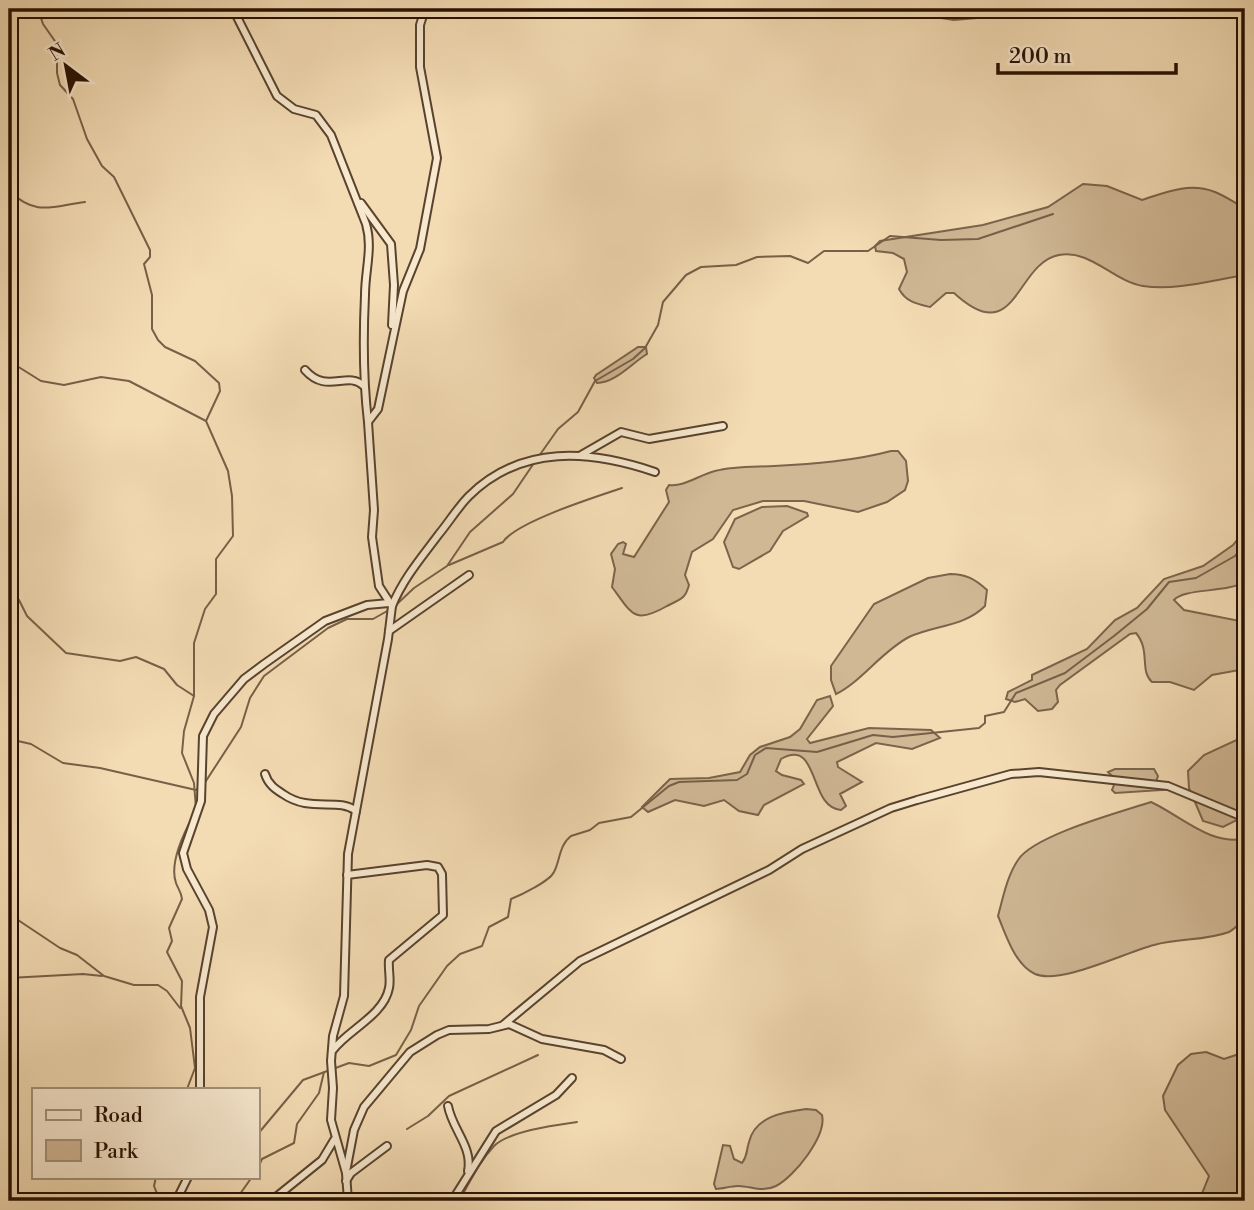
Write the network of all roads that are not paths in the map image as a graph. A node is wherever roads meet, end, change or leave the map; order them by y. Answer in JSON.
{"nodes":[{"id":1,"x":233,"y":9,"type":"edge"},
{"id":2,"x":425,"y":9,"type":"edge"},
{"id":3,"x":351,"y":189,"type":"junction"},
{"id":4,"x":391,"y":334,"type":"junction"},
{"id":5,"x":305,"y":370,"type":"dead end"},
{"id":6,"x":364,"y":386,"type":"junction"},
{"id":7,"x":368,"y":422,"type":"junction"},
{"id":8,"x":723,"y":426,"type":"dead end"},
{"id":9,"x":581,"y":455,"type":"junction"},
{"id":10,"x":655,"y":472,"type":"dead end"},
{"id":11,"x":469,"y":575,"type":"dead end"},
{"id":12,"x":390,"y":604,"type":"junction"},
{"id":13,"x":389,"y":631,"type":"junction"},
{"id":14,"x":265,"y":774,"type":"dead end"},
{"id":15,"x":356,"y":811,"type":"junction"},
{"id":16,"x":1245,"y":818,"type":"edge"},
{"id":17,"x":347,"y":876,"type":"junction"},
{"id":18,"x":503,"y":1025,"type":"junction"},
{"id":19,"x":332,"y":1052,"type":"junction"},
{"id":20,"x":621,"y":1059,"type":"dead end"},
{"id":21,"x":572,"y":1078,"type":"dead end"},
{"id":22,"x":200,"y":1088,"type":"edge"},
{"id":23,"x":449,"y":1107,"type":"dead end"},
{"id":24,"x":335,"y":1139,"type":"junction"},
{"id":25,"x":387,"y":1146,"type":"dead end"},
{"id":26,"x":346,"y":1177,"type":"junction"},
{"id":27,"x":188,"y":1178,"type":"edge"},
{"id":28,"x":467,"y":1180,"type":"junction"},
{"id":29,"x":176,"y":1201,"type":"edge"},
{"id":30,"x":271,"y":1201,"type":"edge"},
{"id":31,"x":348,"y":1201,"type":"edge"},
{"id":32,"x":452,"y":1201,"type":"edge"}],
"edges":[{"from":1,"to":3,"type":"street"},
{"from":2,"to":4,"type":"street"},
{"from":3,"to":4,"type":"street"},
{"from":3,"to":6,"type":"street"},
{"from":4,"to":7,"type":"street"},
{"from":5,"to":6,"type":"street"},
{"from":6,"to":7,"type":"street"},
{"from":7,"to":12,"type":"street"},
{"from":8,"to":9,"type":"street"},
{"from":9,"to":10,"type":"street"},
{"from":9,"to":12,"type":"street"},
{"from":11,"to":13,"type":"street"},
{"from":12,"to":13,"type":"street"},
{"from":12,"to":22,"type":"street"},
{"from":13,"to":15,"type":"street"},
{"from":14,"to":15,"type":"street"},
{"from":15,"to":17,"type":"street"},
{"from":16,"to":18,"type":"street"},
{"from":17,"to":19,"type":"street"},
{"from":17,"to":19,"type":"street"},
{"from":18,"to":20,"type":"street"},
{"from":18,"to":26,"type":"street"},
{"from":19,"to":24,"type":"street"},
{"from":21,"to":28,"type":"street"},
{"from":23,"to":28,"type":"street"},
{"from":24,"to":26,"type":"street"},
{"from":24,"to":30,"type":"street"},
{"from":25,"to":26,"type":"street"},
{"from":26,"to":31,"type":"street"},
{"from":27,"to":29,"type":"street"},
{"from":28,"to":32,"type":"street"}]}
